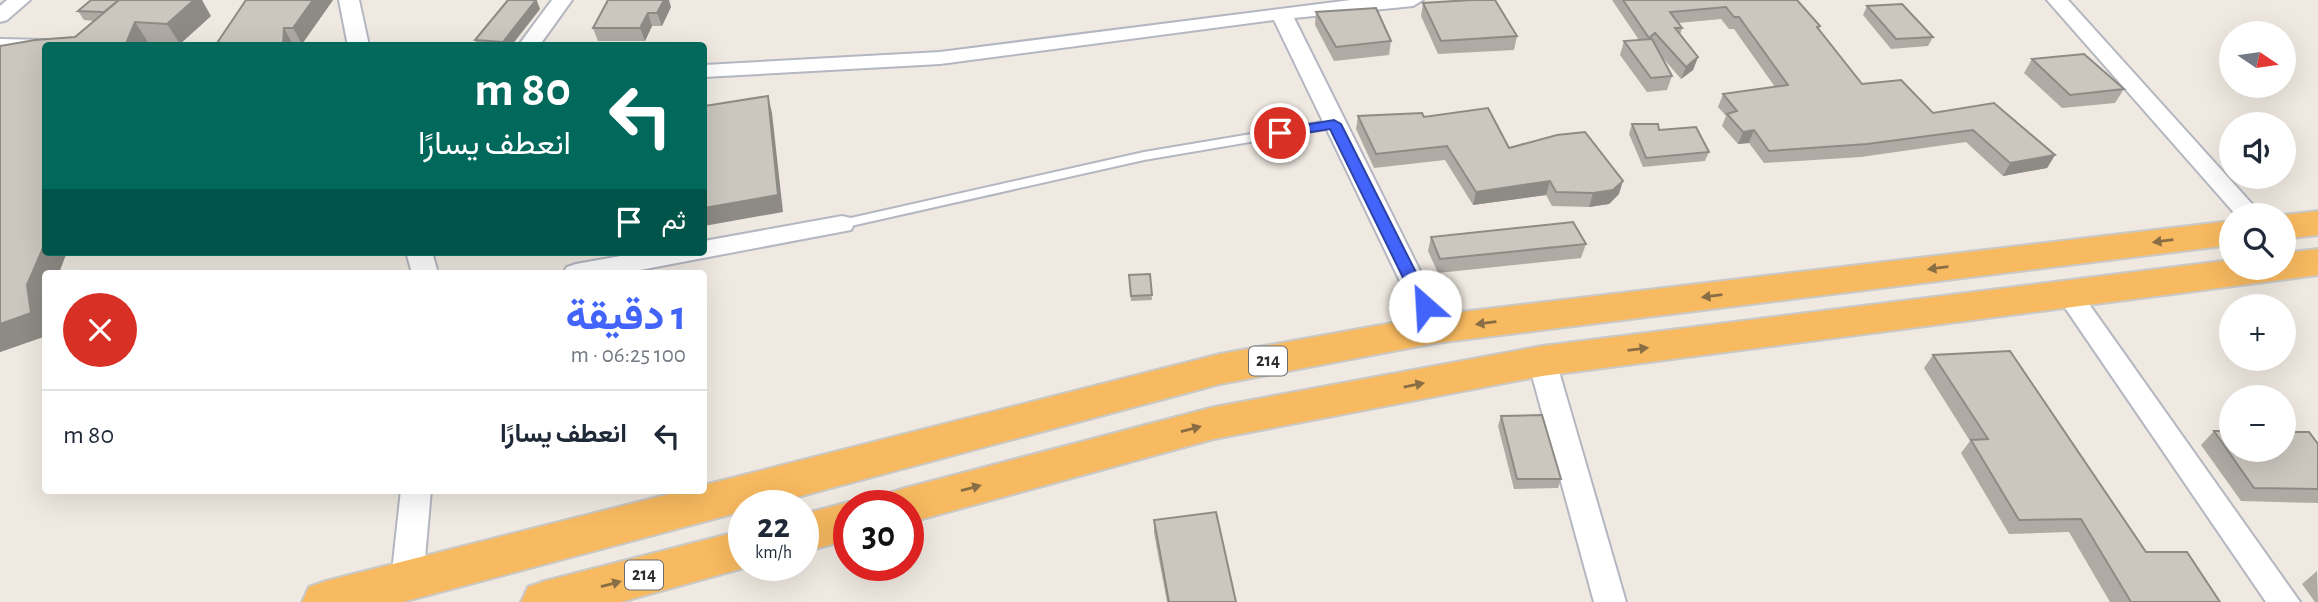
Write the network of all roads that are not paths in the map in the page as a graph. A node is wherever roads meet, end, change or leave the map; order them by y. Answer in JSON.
{"nodes":[{"id":1,"x":19,"y":0,"type":"edge"},
{"id":2,"x":349,"y":0,"type":"edge"},
{"id":3,"x":562,"y":0,"type":"edge"},
{"id":4,"x":1413,"y":0,"type":"edge"},
{"id":5,"x":2057,"y":0,"type":"edge"},
{"id":6,"x":1281,"y":13,"type":"junction"},
{"id":7,"x":0,"y":16,"type":"edge"},
{"id":8,"x":358,"y":42,"type":"edge"},
{"id":9,"x":531,"y":42,"type":"edge"},
{"id":10,"x":0,"y":45,"type":"edge"},
{"id":11,"x":42,"y":46,"type":"edge"},
{"id":12,"x":707,"y":71,"type":"edge"},
{"id":13,"x":1334,"y":124,"type":"junction"},
{"id":14,"x":2239,"y":203,"type":"edge"},
{"id":15,"x":2318,"y":223,"type":"edge"},
{"id":16,"x":842,"y":224,"type":"joint"},
{"id":17,"x":2296,"y":226,"type":"edge"},
{"id":18,"x":2219,"y":234,"type":"edge"},
{"id":19,"x":707,"y":249,"type":"edge"},
{"id":20,"x":669,"y":256,"type":"edge"},
{"id":21,"x":2318,"y":262,"type":"edge"},
{"id":22,"x":2296,"y":265,"type":"edge"},
{"id":23,"x":592,"y":270,"type":"edge"},
{"id":24,"x":2219,"y":274,"type":"edge"},
{"id":25,"x":2068,"y":293,"type":"junction"},
{"id":26,"x":1436,"y":329,"type":"junction"},
{"id":27,"x":1542,"y":361,"type":"junction"},
{"id":28,"x":416,"y":494,"type":"edge"},
{"id":29,"x":924,"y":501,"type":"edge"},
{"id":30,"x":728,"y":553,"type":"edge"},
{"id":31,"x":407,"y":581,"type":"junction"},
{"id":32,"x":326,"y":602,"type":"edge"},
{"id":33,"x":545,"y":602,"type":"edge"},
{"id":34,"x":1610,"y":602,"type":"edge"},
{"id":35,"x":2284,"y":602,"type":"edge"}],
"edges":[{"from":1,"to":7,"type":"street"},
{"from":2,"to":8,"type":"street"},
{"from":3,"to":9,"type":"street"},
{"from":4,"to":6,"type":"street"},
{"from":5,"to":14,"type":"street"},
{"from":6,"to":12,"type":"street"},
{"from":6,"to":13,"type":"street"},
{"from":10,"to":11,"type":"street"},
{"from":13,"to":16,"type":"lane"},
{"from":13,"to":26,"type":"street"},
{"from":15,"to":17,"type":"highway"},
{"from":16,"to":19,"type":"street"},
{"from":18,"to":26,"type":"highway","number":"214","one_way":true},
{"from":20,"to":23,"type":"street"},
{"from":21,"to":22,"type":"highway"},
{"from":24,"to":25,"type":"highway"},
{"from":27,"to":25,"type":"highway","one_way":true},
{"from":25,"to":35,"type":"street"},
{"from":26,"to":31,"type":"highway","number":"214"},
{"from":29,"to":27,"type":"highway","one_way":true},
{"from":27,"to":34,"type":"street"},
{"from":28,"to":31,"type":"street"},
{"from":33,"to":30,"type":"highway","number":"214","one_way":true},
{"from":31,"to":32,"type":"highway","number":"214"}]}
